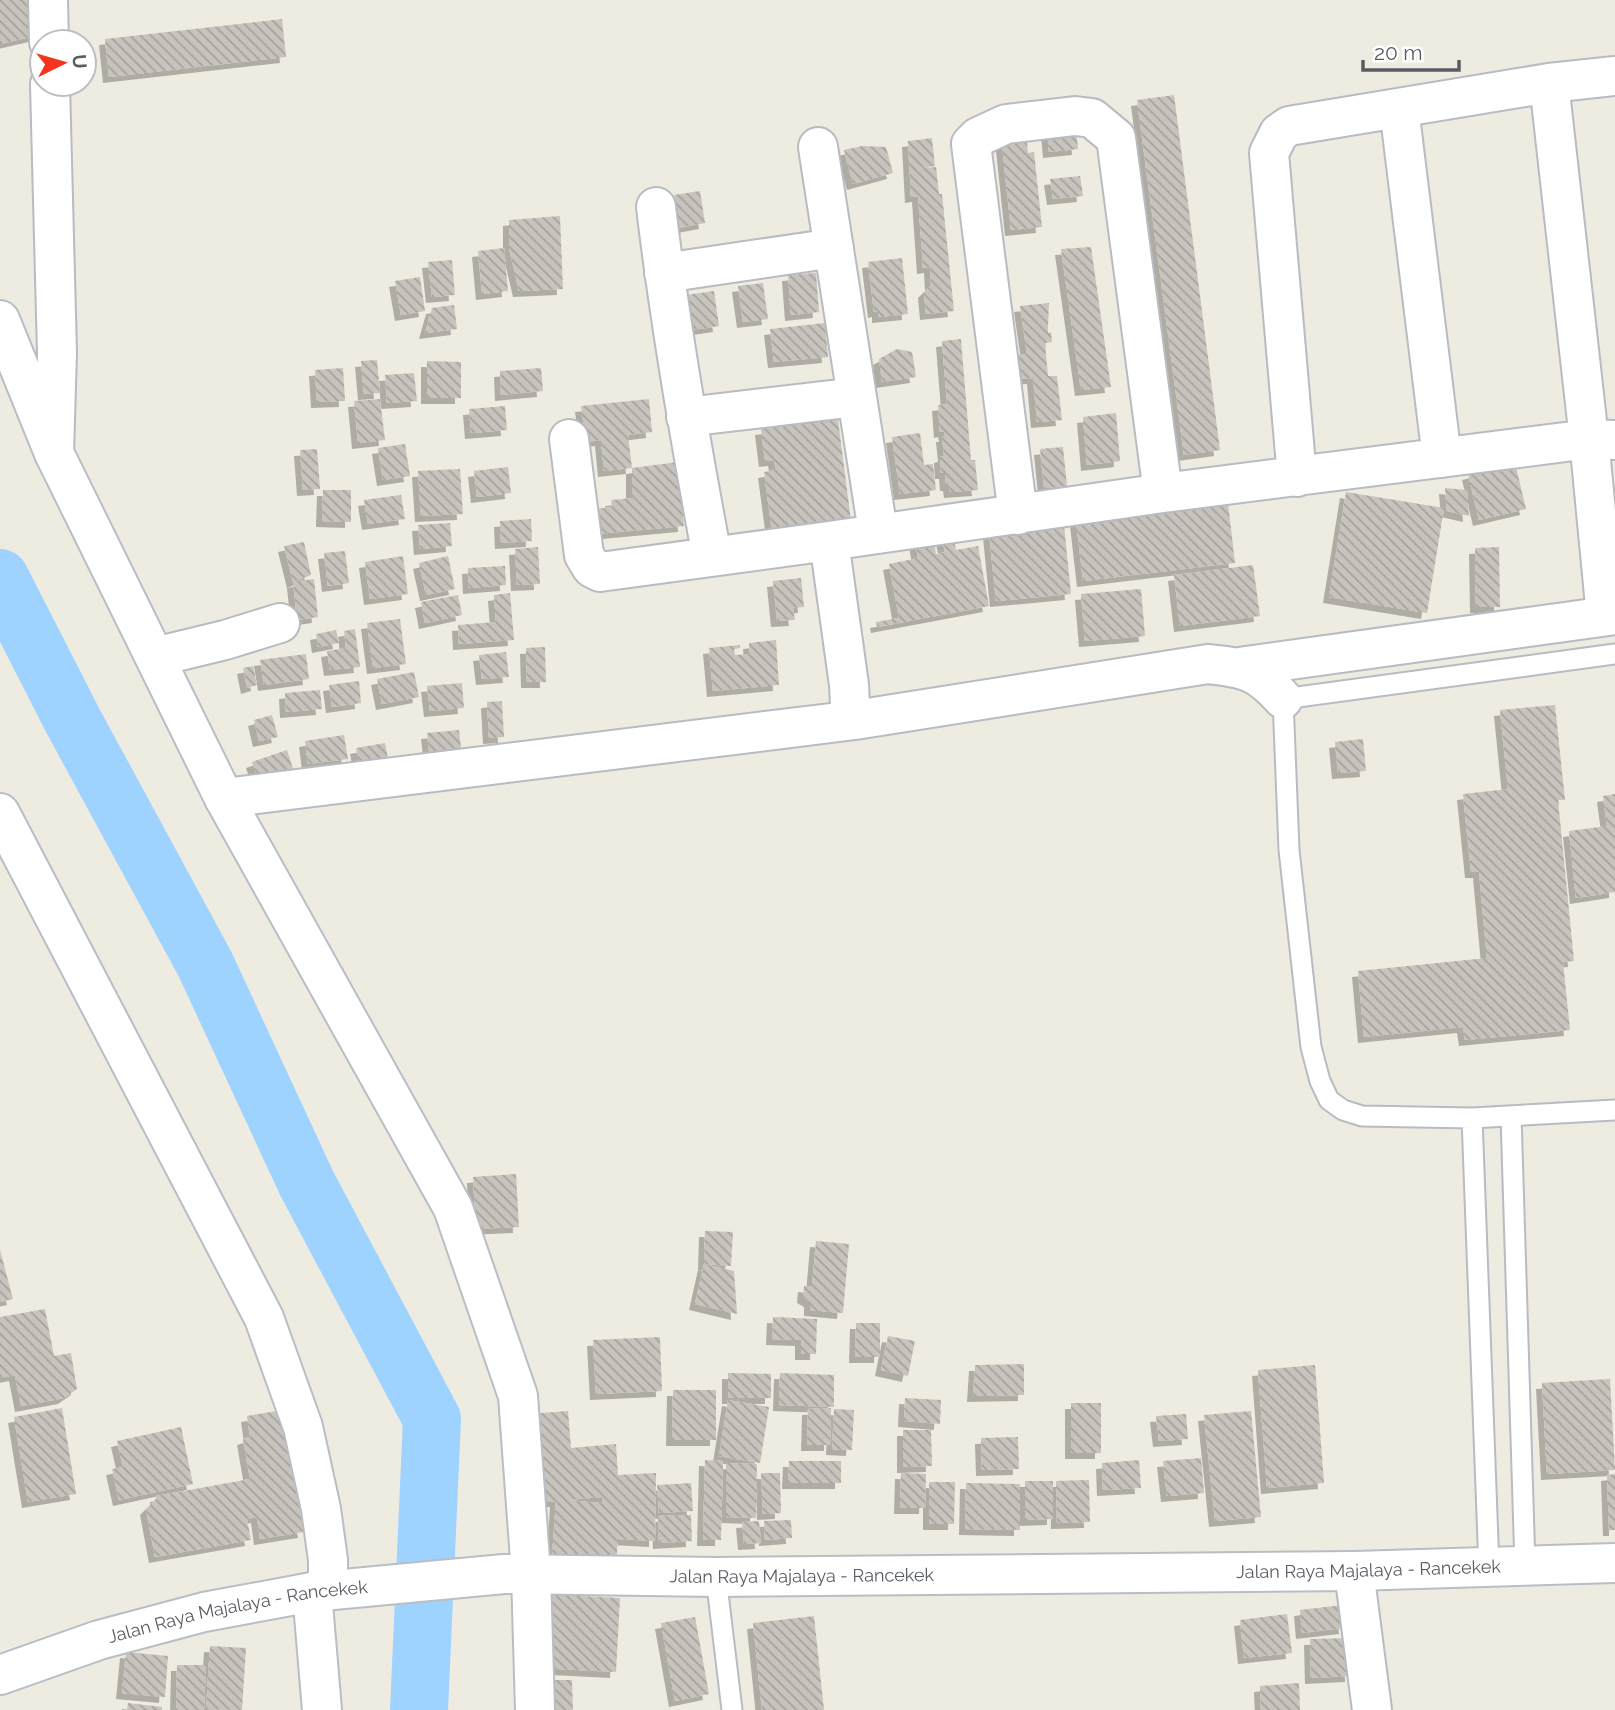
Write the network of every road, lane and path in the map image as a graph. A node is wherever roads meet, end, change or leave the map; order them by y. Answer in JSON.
{"nodes":[{"id":1,"x":48,"y":0,"type":"edge"},
{"id":2,"x":49,"y":28,"type":"edge"},
{"id":3,"x":1615,"y":76,"type":"edge"},
{"id":4,"x":1549,"y":83,"type":"junction"},
{"id":5,"x":50,"y":98,"type":"edge"},
{"id":6,"x":1399,"y":108,"type":"junction"},
{"id":7,"x":818,"y":147,"type":"dead end"},
{"id":8,"x":656,"y":207,"type":"dead end"},
{"id":9,"x":834,"y":248,"type":"junction"},
{"id":10,"x":664,"y":273,"type":"junction"},
{"id":11,"x":0,"y":320,"type":"edge"},
{"id":12,"x":856,"y":397,"type":"junction"},
{"id":13,"x":686,"y":416,"type":"junction"},
{"id":14,"x":569,"y":439,"type":"dead end"},
{"id":15,"x":1602,"y":440,"type":"edge"},
{"id":16,"x":54,"y":453,"type":"junction"},
{"id":17,"x":1442,"y":458,"type":"junction"},
{"id":18,"x":1297,"y":477,"type":"junction"},
{"id":19,"x":1163,"y":493,"type":"junction"},
{"id":20,"x":1018,"y":515,"type":"junction"},
{"id":21,"x":878,"y":532,"type":"junction"},
{"id":22,"x":829,"y":541,"type":"junction"},
{"id":23,"x":712,"y":556,"type":"junction"},
{"id":24,"x":1610,"y":616,"type":"edge"},
{"id":25,"x":280,"y":623,"type":"dead end"},
{"id":26,"x":1615,"y":654,"type":"edge"},
{"id":27,"x":155,"y":657,"type":"junction"},
{"id":28,"x":1239,"y":667,"type":"junction"},
{"id":29,"x":1283,"y":699,"type":"junction"},
{"id":30,"x":855,"y":720,"type":"junction"},
{"id":31,"x":224,"y":799,"type":"junction"},
{"id":32,"x":0,"y":813,"type":"edge"},
{"id":33,"x":1615,"y":1110,"type":"edge"},
{"id":34,"x":1511,"y":1116,"type":"junction"},
{"id":35,"x":1472,"y":1118,"type":"junction"},
{"id":36,"x":1615,"y":1563,"type":"edge"},
{"id":37,"x":1507,"y":1567,"type":"junction"},
{"id":38,"x":1354,"y":1571,"type":"junction"},
{"id":39,"x":518,"y":1574,"type":"junction"},
{"id":40,"x":716,"y":1577,"type":"junction"},
{"id":41,"x":320,"y":1590,"type":"junction"},
{"id":42,"x":0,"y":1675,"type":"edge"},
{"id":43,"x":322,"y":1710,"type":"edge"},
{"id":44,"x":535,"y":1710,"type":"edge"},
{"id":45,"x":732,"y":1710,"type":"edge"},
{"id":46,"x":1372,"y":1710,"type":"edge"}],
"edges":[{"from":1,"to":2,"type":"street"},
{"from":3,"to":4,"type":"street"},
{"from":4,"to":6,"type":"street"},
{"from":4,"to":15,"type":"street"},
{"from":5,"to":16,"type":"street"},
{"from":6,"to":17,"type":"street"},
{"from":6,"to":18,"type":"street"},
{"from":7,"to":9,"type":"street"},
{"from":8,"to":10,"type":"street"},
{"from":9,"to":10,"type":"street"},
{"from":9,"to":12,"type":"street"},
{"from":10,"to":13,"type":"street"},
{"from":11,"to":16,"type":"street"},
{"from":12,"to":13,"type":"street"},
{"from":12,"to":21,"type":"street"},
{"from":13,"to":23,"type":"street"},
{"from":14,"to":23,"type":"street"},
{"from":15,"to":17,"type":"street"},
{"from":15,"to":24,"type":"street"},
{"from":16,"to":27,"type":"street"},
{"from":17,"to":18,"type":"street"},
{"from":18,"to":19,"type":"street"},
{"from":19,"to":20,"type":"street"},
{"from":19,"to":20,"type":"street"},
{"from":20,"to":21,"type":"street"},
{"from":21,"to":22,"type":"street"},
{"from":22,"to":23,"type":"street"},
{"from":22,"to":30,"type":"street"},
{"from":24,"to":28,"type":"street"},
{"from":25,"to":27,"type":"street"},
{"from":26,"to":29,"type":"lane"},
{"from":27,"to":31,"type":"street"},
{"from":28,"to":29,"type":"street"},
{"from":28,"to":30,"type":"street"},
{"from":29,"to":35,"type":"lane"},
{"from":30,"to":31,"type":"street"},
{"from":31,"to":39,"type":"street"},
{"from":32,"to":41,"type":"street"},
{"from":33,"to":34,"type":"lane"},
{"from":34,"to":35,"type":"lane"},
{"from":34,"to":37,"type":"lane"},
{"from":35,"to":37,"type":"lane"},
{"from":36,"to":37,"type":"street","name":"Jalan Raya Majalaya - Rancekek"},
{"from":37,"to":38,"type":"street","name":"Jalan Raya Majalaya - Rancekek"},
{"from":38,"to":40,"type":"street","name":"Jalan Raya Majalaya - Rancekek"},
{"from":38,"to":46,"type":"street"},
{"from":39,"to":40,"type":"street","name":"Jalan Raya Majalaya - Rancekek"},
{"from":39,"to":41,"type":"street","name":"Jalan Raya Majalaya - Rancekek"},
{"from":39,"to":44,"type":"street"},
{"from":40,"to":45,"type":"lane"},
{"from":41,"to":42,"type":"street","name":"Jalan Raya Majalaya - Rancekek"},
{"from":41,"to":43,"type":"street"}]}
